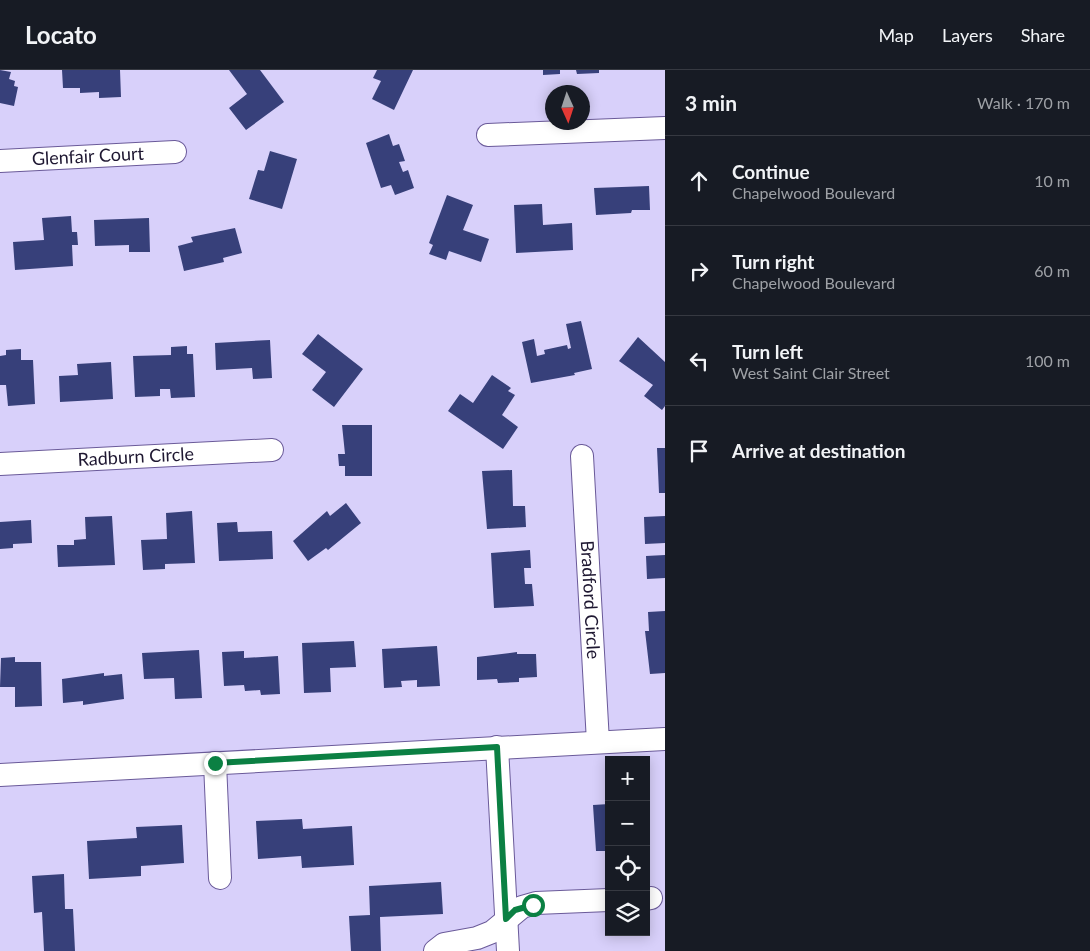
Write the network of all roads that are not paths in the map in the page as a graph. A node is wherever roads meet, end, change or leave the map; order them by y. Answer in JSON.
{"nodes":[{"id":1,"x":665,"y":128,"type":"edge"},
{"id":2,"x":488,"y":136,"type":"dead end"},
{"id":3,"x":175,"y":152,"type":"dead end"},
{"id":4,"x":0,"y":161,"type":"edge"},
{"id":5,"x":272,"y":450,"type":"dead end"},
{"id":6,"x":582,"y":456,"type":"dead end"},
{"id":7,"x":0,"y":464,"type":"edge"},
{"id":8,"x":665,"y":738,"type":"edge"},
{"id":9,"x":598,"y":742,"type":"junction"},
{"id":10,"x":497,"y":747,"type":"junction"},
{"id":11,"x":215,"y":763,"type":"junction"},
{"id":12,"x":0,"y":775,"type":"edge"},
{"id":13,"x":220,"y":878,"type":"dead end"},
{"id":14,"x":605,"y":900,"type":"edge"},
{"id":15,"x":506,"y":919,"type":"junction"},
{"id":16,"x":434,"y":951,"type":"edge"},
{"id":17,"x":508,"y":951,"type":"edge"}],
"edges":[{"from":1,"to":2,"type":"street"},
{"from":3,"to":4,"type":"street","name":"Glenfair Court"},
{"from":5,"to":7,"type":"street","name":"Radburn Circle"},
{"from":6,"to":9,"type":"street","name":"Bradford Circle"},
{"from":8,"to":9,"type":"street"},
{"from":9,"to":10,"type":"street"},
{"from":10,"to":11,"type":"street"},
{"from":10,"to":15,"type":"street"},
{"from":11,"to":12,"type":"street"},
{"from":11,"to":13,"type":"street"},
{"from":14,"to":15,"type":"street"},
{"from":15,"to":16,"type":"street"},
{"from":15,"to":17,"type":"street"}]}
